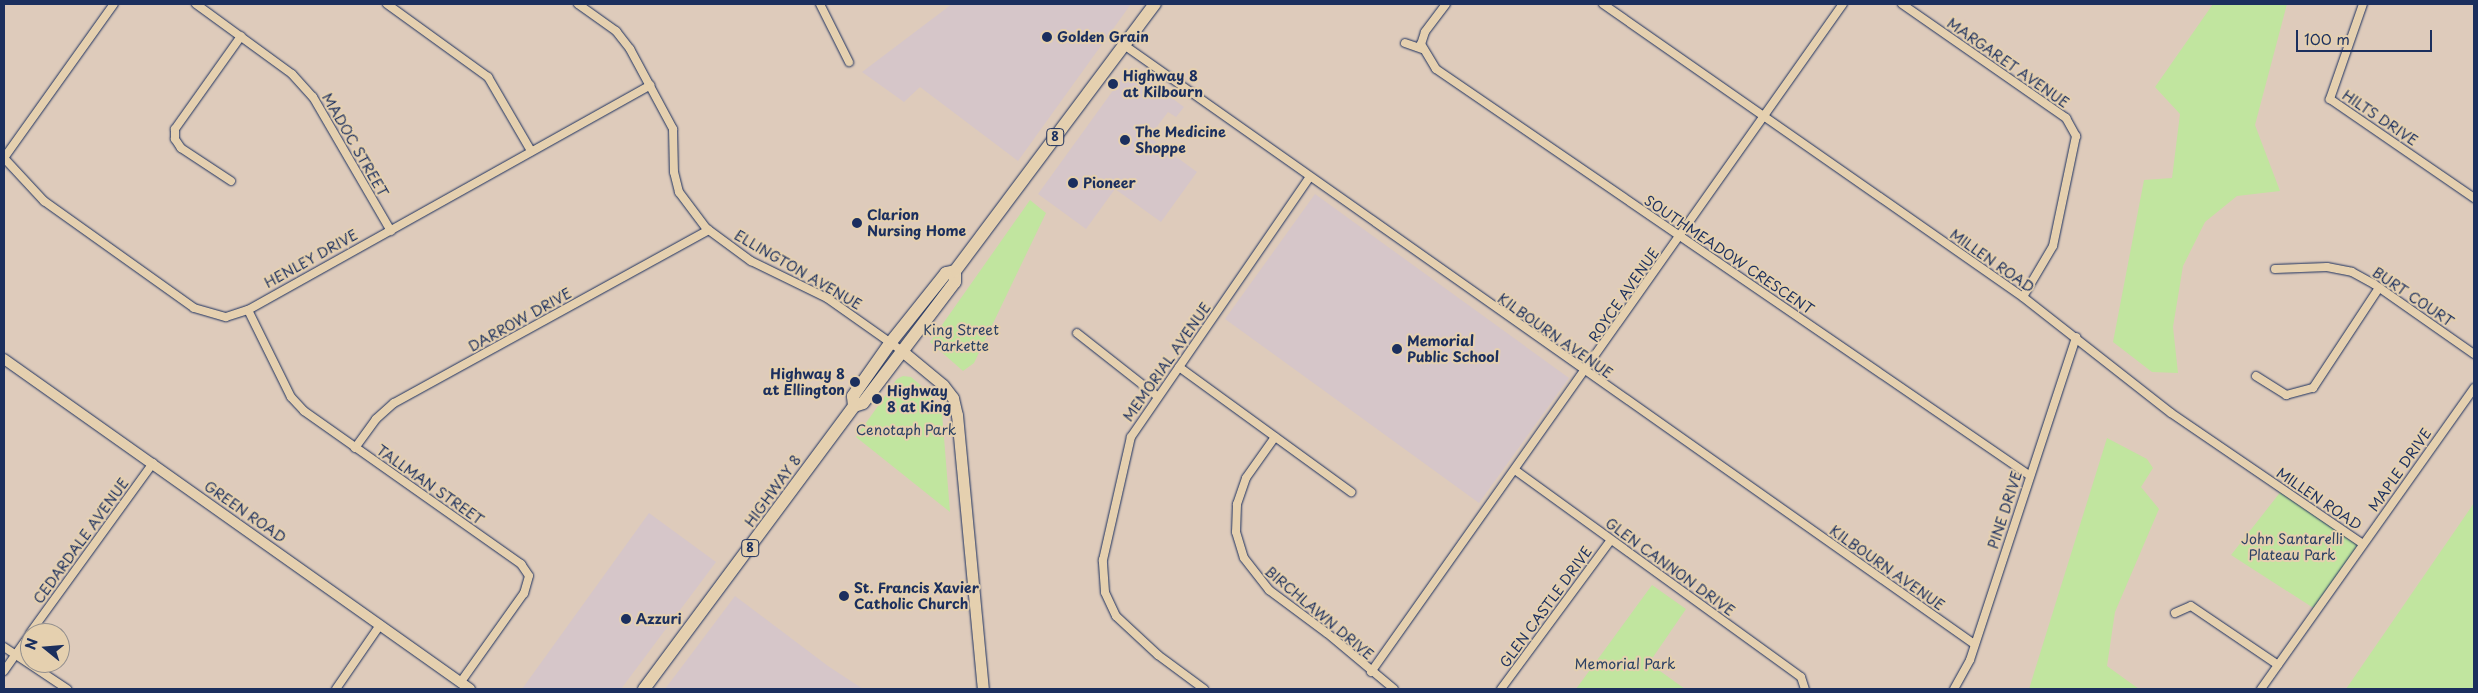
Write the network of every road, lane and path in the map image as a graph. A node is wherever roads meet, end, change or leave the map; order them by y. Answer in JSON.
{"nodes":[{"id":1,"x":114,"y":4,"type":"edge"},
{"id":2,"x":196,"y":4,"type":"edge"},
{"id":3,"x":386,"y":4,"type":"edge"},
{"id":4,"x":578,"y":4,"type":"edge"},
{"id":5,"x":820,"y":4,"type":"edge"},
{"id":6,"x":1155,"y":4,"type":"edge"},
{"id":7,"x":1446,"y":4,"type":"edge"},
{"id":8,"x":1603,"y":4,"type":"edge"},
{"id":9,"x":1843,"y":4,"type":"edge"},
{"id":10,"x":1902,"y":4,"type":"edge"},
{"id":11,"x":2363,"y":4,"type":"edge"},
{"id":12,"x":241,"y":36,"type":"junction"},
{"id":13,"x":1406,"y":43,"type":"dead end"},
{"id":14,"x":1124,"y":45,"type":"junction"},
{"id":15,"x":1422,"y":49,"type":"junction"},
{"id":16,"x":849,"y":62,"type":"dead end"},
{"id":17,"x":650,"y":85,"type":"junction"},
{"id":18,"x":1763,"y":116,"type":"junction"},
{"id":19,"x":531,"y":152,"type":"junction"},
{"id":20,"x":4,"y":158,"type":"edge"},
{"id":21,"x":1309,"y":178,"type":"junction"},
{"id":22,"x":231,"y":181,"type":"dead end"},
{"id":23,"x":2474,"y":198,"type":"edge"},
{"id":24,"x":709,"y":230,"type":"junction"},
{"id":25,"x":391,"y":231,"type":"junction"},
{"id":26,"x":1680,"y":236,"type":"junction"},
{"id":27,"x":2275,"y":269,"type":"dead end"},
{"id":28,"x":955,"y":271,"type":"junction"},
{"id":29,"x":2380,"y":288,"type":"junction"},
{"id":30,"x":2022,"y":297,"type":"junction"},
{"id":31,"x":248,"y":310,"type":"junction"},
{"id":32,"x":1077,"y":333,"type":"dead end"},
{"id":33,"x":2076,"y":337,"type":"junction"},
{"id":34,"x":891,"y":342,"type":"junction"},
{"id":35,"x":902,"y":351,"type":"junction"},
{"id":36,"x":2474,"y":354,"type":"edge"},
{"id":37,"x":4,"y":359,"type":"edge"},
{"id":38,"x":1179,"y":367,"type":"junction"},
{"id":39,"x":1584,"y":372,"type":"junction"},
{"id":40,"x":2256,"y":376,"type":"dead end"},
{"id":41,"x":2474,"y":388,"type":"edge"},
{"id":42,"x":1157,"y":396,"type":"junction"},
{"id":43,"x":854,"y":406,"type":"junction"},
{"id":44,"x":1275,"y":437,"type":"junction"},
{"id":45,"x":355,"y":448,"type":"junction"},
{"id":46,"x":153,"y":463,"type":"junction"},
{"id":47,"x":1515,"y":470,"type":"junction"},
{"id":48,"x":2029,"y":475,"type":"junction"},
{"id":49,"x":1351,"y":492,"type":"dead end"},
{"id":50,"x":1611,"y":540,"type":"junction"},
{"id":51,"x":2363,"y":544,"type":"junction"},
{"id":52,"x":2175,"y":613,"type":"dead end"},
{"id":53,"x":37,"y":623,"type":"edge"},
{"id":54,"x":380,"y":625,"type":"junction"},
{"id":55,"x":1974,"y":644,"type":"junction"},
{"id":56,"x":4,"y":647,"type":"edge"},
{"id":57,"x":20,"y":648,"type":"edge"},
{"id":58,"x":15,"y":655,"type":"junction"},
{"id":59,"x":2278,"y":665,"type":"junction"},
{"id":60,"x":4,"y":671,"type":"edge"},
{"id":61,"x":1371,"y":672,"type":"junction"},
{"id":62,"x":460,"y":682,"type":"junction"},
{"id":63,"x":67,"y":689,"type":"edge"},
{"id":64,"x":336,"y":689,"type":"edge"},
{"id":65,"x":470,"y":689,"type":"edge"},
{"id":66,"x":644,"y":689,"type":"edge"},
{"id":67,"x":983,"y":689,"type":"edge"},
{"id":68,"x":1204,"y":689,"type":"edge"},
{"id":69,"x":1394,"y":689,"type":"edge"},
{"id":70,"x":1501,"y":689,"type":"edge"},
{"id":71,"x":1805,"y":689,"type":"edge"},
{"id":72,"x":1954,"y":689,"type":"edge"},
{"id":73,"x":2261,"y":689,"type":"edge"}],
"edges":[{"from":1,"to":20,"type":"street"},
{"from":2,"to":12,"type":"street","name":"MADOC STREET"},
{"from":3,"to":19,"type":"street"},
{"from":4,"to":17,"type":"street","name":"ELLINGTON AVENUE"},
{"from":5,"to":16,"type":"street"},
{"from":6,"to":14,"type":"main road","name":"HIGHWAY 8","number":"8"},
{"from":7,"to":15,"type":"street"},
{"from":8,"to":18,"type":"street","name":"MILLEN ROAD"},
{"from":9,"to":18,"type":"street","name":"ROYCE AVENUE"},
{"from":10,"to":30,"type":"street","name":"MARGARET AVENUE"},
{"from":11,"to":23,"type":"street","name":"HILTS DRIVE"},
{"from":12,"to":22,"type":"street"},
{"from":12,"to":25,"type":"street","name":"MADOC STREET"},
{"from":13,"to":15,"type":"street"},
{"from":14,"to":21,"type":"street","name":"KILBOURN AVENUE"},
{"from":14,"to":28,"type":"main road","name":"HIGHWAY 8","number":"8"},
{"from":15,"to":26,"type":"street","name":"SOUTHMEADOW CRESCENT"},
{"from":17,"to":19,"type":"street","name":"HENLEY DRIVE"},
{"from":17,"to":24,"type":"street","name":"ELLINGTON AVENUE"},
{"from":18,"to":26,"type":"street","name":"ROYCE AVENUE"},
{"from":18,"to":30,"type":"street","name":"MILLEN ROAD"},
{"from":19,"to":25,"type":"street","name":"HENLEY DRIVE"},
{"from":20,"to":31,"type":"street","name":"HENLEY DRIVE"},
{"from":21,"to":38,"type":"street","name":"MEMORIAL AVENUE"},
{"from":21,"to":39,"type":"street","name":"KILBOURN AVENUE"},
{"from":24,"to":34,"type":"street","name":"ELLINGTON AVENUE"},
{"from":24,"to":45,"type":"street","name":"DARROW DRIVE"},
{"from":25,"to":31,"type":"street","name":"HENLEY DRIVE"},
{"from":26,"to":39,"type":"street","name":"ROYCE AVENUE"},
{"from":26,"to":48,"type":"street","name":"SOUTHMEADOW CRESCENT"},
{"from":27,"to":29,"type":"street","name":"BURT COURT"},
{"from":28,"to":34,"type":"main road","name":"HIGHWAY 8","number":"8"},
{"from":28,"to":35,"type":"main road","name":"HIGHWAY 8","number":"8"},
{"from":29,"to":36,"type":"street","name":"BURT COURT"},
{"from":29,"to":40,"type":"street"},
{"from":30,"to":33,"type":"street","name":"MILLEN ROAD"},
{"from":31,"to":45,"type":"street","name":"TALLMAN STREET"},
{"from":32,"to":42,"type":"street"},
{"from":33,"to":48,"type":"street","name":"PINE DRIVE"},
{"from":33,"to":51,"type":"street","name":"MILLEN ROAD"},
{"from":34,"to":35,"type":"street","name":"ELLINGTON AVENUE"},
{"from":34,"to":43,"type":"main road","name":"HIGHWAY 8","number":"8"},
{"from":35,"to":43,"type":"main road","name":"HIGHWAY 8","number":"8"},
{"from":35,"to":67,"type":"main road"},
{"from":37,"to":46,"type":"street","name":"GREEN ROAD"},
{"from":38,"to":42,"type":"street","name":"MEMORIAL AVENUE"},
{"from":38,"to":44,"type":"street"},
{"from":39,"to":47,"type":"street","name":"ROYCE AVENUE"},
{"from":39,"to":55,"type":"street","name":"KILBOURN AVENUE"},
{"from":41,"to":51,"type":"street","name":"MAPLE DRIVE"},
{"from":42,"to":68,"type":"street","name":"MEMORIAL AVENUE"},
{"from":43,"to":66,"type":"main road","name":"HIGHWAY 8","number":"8"},
{"from":44,"to":49,"type":"street"},
{"from":44,"to":61,"type":"street","name":"BIRCHLAWN DRIVE"},
{"from":45,"to":62,"type":"street","name":"TALLMAN STREET"},
{"from":46,"to":53,"type":"street","name":"CEDARDALE AVENUE"},
{"from":46,"to":54,"type":"street","name":"GREEN ROAD"},
{"from":47,"to":50,"type":"street","name":"GLEN CANNON DRIVE"},
{"from":47,"to":61,"type":"street","name":"ROYCE AVENUE"},
{"from":48,"to":55,"type":"street","name":"PINE DRIVE"},
{"from":50,"to":70,"type":"street","name":"GLEN CASTLE DRIVE"},
{"from":50,"to":71,"type":"street","name":"GLEN CANNON DRIVE"},
{"from":51,"to":59,"type":"street","name":"MAPLE DRIVE"},
{"from":52,"to":59,"type":"street"},
{"from":54,"to":62,"type":"street","name":"GREEN ROAD"},
{"from":54,"to":64,"type":"street"},
{"from":55,"to":72,"type":"street","name":"PINE DRIVE"},
{"from":56,"to":58,"type":"street"},
{"from":57,"to":58,"type":"street","name":"CEDARDALE AVENUE"},
{"from":58,"to":60,"type":"street","name":"CEDARDALE AVENUE"},
{"from":58,"to":63,"type":"street"},
{"from":59,"to":73,"type":"street","name":"MAPLE DRIVE"},
{"from":61,"to":69,"type":"street","name":"BIRCHLAWN DRIVE"},
{"from":62,"to":65,"type":"street","name":"GREEN ROAD"}]}
